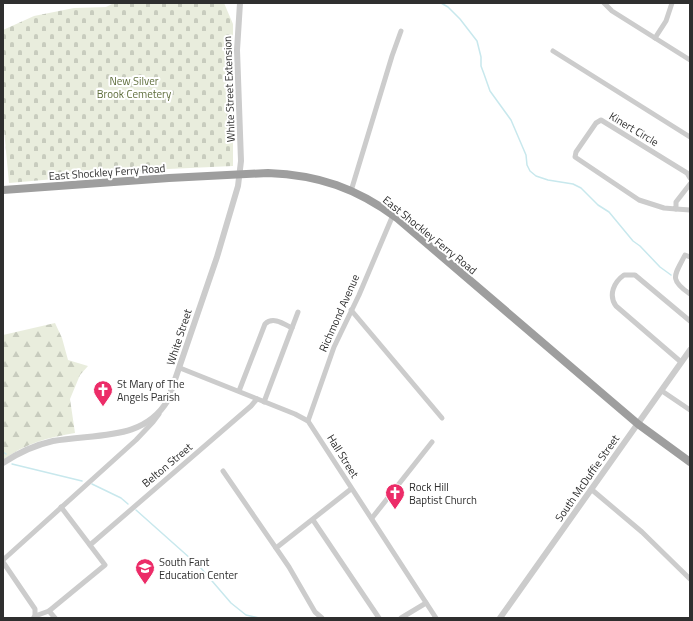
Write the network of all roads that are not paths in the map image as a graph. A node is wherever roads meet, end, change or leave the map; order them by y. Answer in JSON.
{"nodes":[{"id":1,"x":240,"y":3,"type":"edge"},
{"id":2,"x":604,"y":3,"type":"edge"},
{"id":3,"x":672,"y":3,"type":"edge"},
{"id":4,"x":401,"y":31,"type":"dead end"},
{"id":5,"x":655,"y":38,"type":"junction"},
{"id":6,"x":553,"y":51,"type":"dead end"},
{"id":7,"x":690,"y":60,"type":"edge"},
{"id":8,"x":690,"y":137,"type":"edge"},
{"id":9,"x":240,"y":174,"type":"junction"},
{"id":10,"x":690,"y":178,"type":"edge"},
{"id":11,"x":690,"y":184,"type":"edge"},
{"id":12,"x":3,"y":190,"type":"edge"},
{"id":13,"x":351,"y":191,"type":"junction"},
{"id":14,"x":676,"y":209,"type":"junction"},
{"id":15,"x":690,"y":210,"type":"edge"},
{"id":16,"x":393,"y":215,"type":"junction"},
{"id":17,"x":688,"y":256,"type":"edge"},
{"id":18,"x":690,"y":294,"type":"edge"},
{"id":19,"x":351,"y":310,"type":"junction"},
{"id":20,"x":298,"y":312,"type":"dead end"},
{"id":21,"x":690,"y":321,"type":"edge"},
{"id":22,"x":292,"y":328,"type":"junction"},
{"id":23,"x":690,"y":350,"type":"edge"},
{"id":24,"x":682,"y":362,"type":"junction"},
{"id":25,"x":180,"y":368,"type":"junction"},
{"id":26,"x":239,"y":391,"type":"junction"},
{"id":27,"x":662,"y":391,"type":"junction"},
{"id":28,"x":257,"y":399,"type":"junction"},
{"id":29,"x":264,"y":402,"type":"junction"},
{"id":30,"x":690,"y":410,"type":"edge"},
{"id":31,"x":159,"y":413,"type":"junction"},
{"id":32,"x":442,"y":418,"type":"dead end"},
{"id":33,"x":308,"y":421,"type":"junction"},
{"id":34,"x":638,"y":424,"type":"junction"},
{"id":35,"x":432,"y":442,"type":"dead end"},
{"id":36,"x":690,"y":462,"type":"edge"},
{"id":37,"x":3,"y":463,"type":"edge"},
{"id":38,"x":223,"y":471,"type":"dead end"},
{"id":39,"x":351,"y":489,"type":"junction"},
{"id":40,"x":592,"y":489,"type":"junction"},
{"id":41,"x":61,"y":507,"type":"junction"},
{"id":42,"x":372,"y":518,"type":"junction"},
{"id":43,"x":313,"y":520,"type":"junction"},
{"id":44,"x":90,"y":545,"type":"junction"},
{"id":45,"x":276,"y":548,"type":"junction"},
{"id":46,"x":3,"y":561,"type":"edge"},
{"id":47,"x":690,"y":579,"type":"edge"},
{"id":48,"x":426,"y":603,"type":"junction"},
{"id":49,"x":50,"y":611,"type":"junction"},
{"id":50,"x":34,"y":617,"type":"edge"},
{"id":51,"x":55,"y":618,"type":"edge"},
{"id":52,"x":322,"y":618,"type":"edge"},
{"id":53,"x":379,"y":618,"type":"edge"},
{"id":54,"x":401,"y":618,"type":"edge"},
{"id":55,"x":436,"y":618,"type":"edge"},
{"id":56,"x":500,"y":618,"type":"edge"}],
"edges":[{"from":1,"to":9,"type":"street","name":"White Street Extension"},
{"from":2,"to":5,"type":"street"},
{"from":3,"to":5,"type":"street"},
{"from":4,"to":13,"type":"street"},
{"from":5,"to":7,"type":"street"},
{"from":6,"to":8,"type":"street"},
{"from":9,"to":12,"type":"highway","name":"East Shockley Ferry Road"},
{"from":9,"to":13,"type":"highway","name":"East Shockley Ferry Road"},
{"from":9,"to":25,"type":"street","name":"White Street"},
{"from":10,"to":14,"type":"street","name":"Kinert Circle"},
{"from":11,"to":14,"type":"street"},
{"from":13,"to":16,"type":"highway","name":"East Shockley Ferry Road"},
{"from":14,"to":15,"type":"street","name":"Kinert Circle"},
{"from":16,"to":19,"type":"street","name":"Richmond Avenue"},
{"from":16,"to":34,"type":"highway","name":"East Shockley Ferry Road"},
{"from":17,"to":18,"type":"street"},
{"from":19,"to":32,"type":"street"},
{"from":19,"to":33,"type":"street","name":"Richmond Avenue"},
{"from":20,"to":22,"type":"street"},
{"from":21,"to":24,"type":"street"},
{"from":22,"to":26,"type":"street"},
{"from":22,"to":29,"type":"street"},
{"from":23,"to":24,"type":"street","name":"South McDuffie Street"},
{"from":24,"to":27,"type":"street","name":"South McDuffie Street"},
{"from":25,"to":26,"type":"street"},
{"from":25,"to":31,"type":"street","name":"White Street"},
{"from":26,"to":28,"type":"street"},
{"from":27,"to":30,"type":"street"},
{"from":27,"to":34,"type":"street","name":"South McDuffie Street"},
{"from":28,"to":29,"type":"street"},
{"from":28,"to":44,"type":"street","name":"Belton Street"},
{"from":29,"to":33,"type":"street"},
{"from":31,"to":37,"type":"street","name":"White Street"},
{"from":31,"to":41,"type":"street"},
{"from":33,"to":39,"type":"street","name":"Hall Street"},
{"from":34,"to":36,"type":"highway","name":"East Shockley Ferry Road"},
{"from":34,"to":40,"type":"street","name":"South McDuffie Street"},
{"from":35,"to":42,"type":"street"},
{"from":38,"to":45,"type":"street"},
{"from":39,"to":42,"type":"street","name":"Hall Street"},
{"from":39,"to":43,"type":"street"},
{"from":40,"to":47,"type":"street"},
{"from":40,"to":56,"type":"street","name":"South McDuffie Street"},
{"from":41,"to":44,"type":"street"},
{"from":41,"to":46,"type":"street"},
{"from":42,"to":48,"type":"street","name":"Hall Street"},
{"from":43,"to":45,"type":"street"},
{"from":43,"to":53,"type":"street"},
{"from":44,"to":49,"type":"street"},
{"from":45,"to":52,"type":"street"},
{"from":46,"to":50,"type":"street"},
{"from":48,"to":54,"type":"street"},
{"from":48,"to":55,"type":"street","name":"Hall Street"},
{"from":49,"to":50,"type":"street"},
{"from":49,"to":51,"type":"street"}]}
